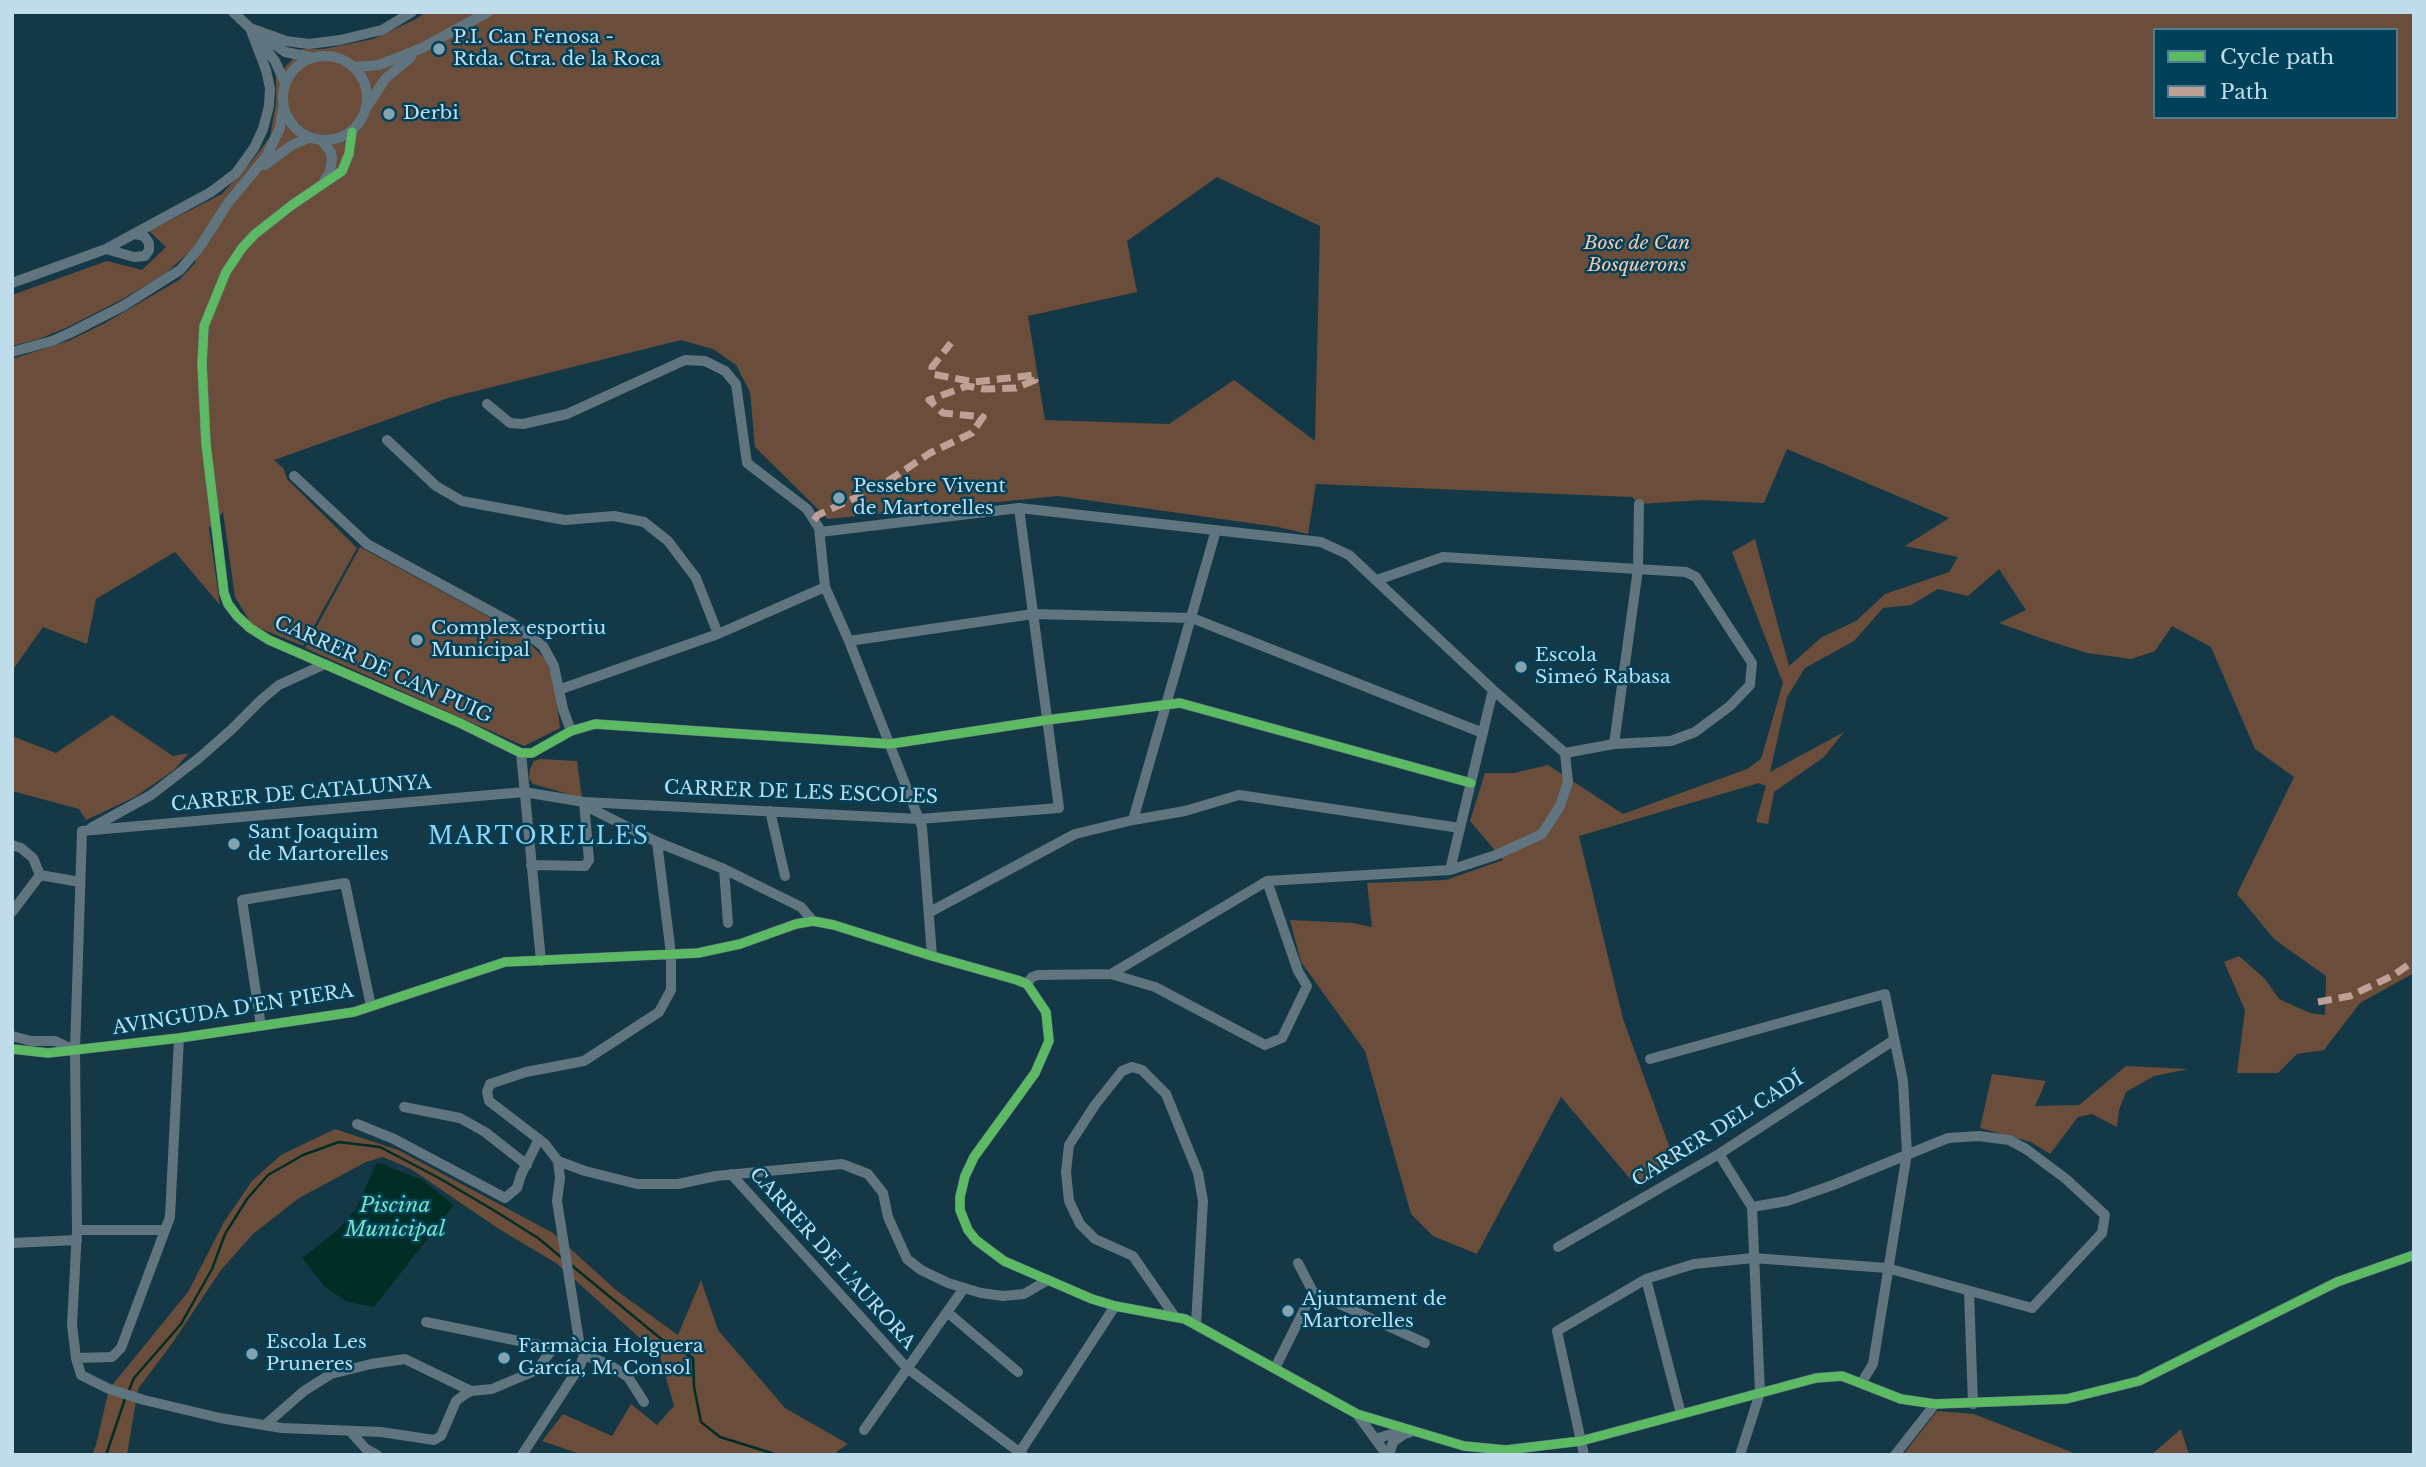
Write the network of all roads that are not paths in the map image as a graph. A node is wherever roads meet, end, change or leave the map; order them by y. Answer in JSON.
{"nodes":[{"id":1,"x":233,"y":12,"type":"edge"},
{"id":2,"x":412,"y":12,"type":"edge"},
{"id":3,"x":488,"y":12,"type":"edge"},
{"id":4,"x":250,"y":28,"type":"junction"},
{"id":5,"x":422,"y":48,"type":"junction"},
{"id":6,"x":314,"y":58,"type":"junction"},
{"id":7,"x":354,"y":67,"type":"junction"},
{"id":8,"x":285,"y":83,"type":"junction"},
{"id":9,"x":368,"y":106,"type":"junction"},
{"id":10,"x":283,"y":108,"type":"junction"},
{"id":11,"x":352,"y":132,"type":"junction"},
{"id":12,"x":309,"y":138,"type":"junction"},
{"id":13,"x":322,"y":141,"type":"junction"},
{"id":14,"x":254,"y":172,"type":"junction"},
{"id":15,"x":322,"y":184,"type":"junction"},
{"id":16,"x":135,"y":234,"type":"junction"},
{"id":17,"x":106,"y":249,"type":"junction"},
{"id":18,"x":12,"y":283,"type":"edge"},
{"id":19,"x":12,"y":352,"type":"edge"},
{"id":20,"x":487,"y":404,"type":"dead end"},
{"id":21,"x":387,"y":440,"type":"dead end"},
{"id":22,"x":294,"y":475,"type":"dead end"},
{"id":23,"x":1639,"y":504,"type":"dead end"},
{"id":24,"x":1019,"y":508,"type":"junction"},
{"id":25,"x":1216,"y":530,"type":"junction"},
{"id":26,"x":820,"y":532,"type":"junction"},
{"id":27,"x":1638,"y":569,"type":"junction"},
{"id":28,"x":1377,"y":580,"type":"junction"},
{"id":29,"x":825,"y":587,"type":"junction"},
{"id":30,"x":1033,"y":614,"type":"junction"},
{"id":31,"x":1192,"y":618,"type":"junction"},
{"id":32,"x":718,"y":634,"type":"junction"},
{"id":33,"x":849,"y":641,"type":"junction"},
{"id":34,"x":324,"y":664,"type":"junction"},
{"id":35,"x":561,"y":689,"type":"junction"},
{"id":36,"x":1493,"y":690,"type":"junction"},
{"id":37,"x":1166,"y":705,"type":"junction"},
{"id":38,"x":1047,"y":720,"type":"junction"},
{"id":39,"x":571,"y":731,"type":"junction"},
{"id":40,"x":1483,"y":733,"type":"junction"},
{"id":41,"x":890,"y":744,"type":"junction"},
{"id":42,"x":1614,"y":744,"type":"junction"},
{"id":43,"x":521,"y":753,"type":"junction"},
{"id":44,"x":1565,"y":753,"type":"junction"},
{"id":45,"x":1471,"y":783,"type":"junction"},
{"id":46,"x":524,"y":792,"type":"junction"},
{"id":47,"x":583,"y":802,"type":"junction"},
{"id":48,"x":770,"y":811,"type":"junction"},
{"id":49,"x":919,"y":818,"type":"junction"},
{"id":50,"x":1133,"y":820,"type":"junction"},
{"id":51,"x":1460,"y":828,"type":"junction"},
{"id":52,"x":82,"y":831,"type":"junction"},
{"id":53,"x":657,"y":842,"type":"junction"},
{"id":54,"x":12,"y":845,"type":"edge"},
{"id":55,"x":531,"y":865,"type":"junction"},
{"id":56,"x":724,"y":869,"type":"junction"},
{"id":57,"x":1450,"y":870,"type":"junction"},
{"id":58,"x":40,"y":875,"type":"junction"},
{"id":59,"x":785,"y":876,"type":"dead end"},
{"id":60,"x":1267,"y":881,"type":"junction"},
{"id":61,"x":80,"y":882,"type":"junction"},
{"id":62,"x":12,"y":912,"type":"edge"},
{"id":63,"x":930,"y":912,"type":"junction"},
{"id":64,"x":813,"y":921,"type":"junction"},
{"id":65,"x":728,"y":923,"type":"dead end"},
{"id":66,"x":671,"y":954,"type":"junction"},
{"id":67,"x":932,"y":956,"type":"junction"},
{"id":68,"x":541,"y":961,"type":"junction"},
{"id":69,"x":1111,"y":974,"type":"junction"},
{"id":70,"x":1027,"y":984,"type":"junction"},
{"id":71,"x":370,"y":1006,"type":"junction"},
{"id":72,"x":261,"y":1026,"type":"junction"},
{"id":73,"x":12,"y":1036,"type":"edge"},
{"id":74,"x":179,"y":1038,"type":"junction"},
{"id":75,"x":1894,"y":1040,"type":"junction"},
{"id":76,"x":12,"y":1049,"type":"edge"},
{"id":77,"x":75,"y":1050,"type":"junction"},
{"id":78,"x":1650,"y":1059,"type":"dead end"},
{"id":79,"x":404,"y":1107,"type":"dead end"},
{"id":80,"x":357,"y":1124,"type":"dead end"},
{"id":81,"x":539,"y":1139,"type":"junction"},
{"id":82,"x":1907,"y":1153,"type":"junction"},
{"id":83,"x":1719,"y":1154,"type":"junction"},
{"id":84,"x":558,"y":1161,"type":"junction"},
{"id":85,"x":527,"y":1165,"type":"junction"},
{"id":86,"x":731,"y":1174,"type":"junction"},
{"id":87,"x":1752,"y":1207,"type":"junction"},
{"id":88,"x":165,"y":1230,"type":"junction"},
{"id":89,"x":77,"y":1235,"type":"junction"},
{"id":90,"x":12,"y":1243,"type":"edge"},
{"id":91,"x":1558,"y":1247,"type":"dead end"},
{"id":92,"x":2414,"y":1255,"type":"edge"},
{"id":93,"x":1754,"y":1258,"type":"junction"},
{"id":94,"x":1298,"y":1263,"type":"dead end"},
{"id":95,"x":1887,"y":1268,"type":"junction"},
{"id":96,"x":1646,"y":1279,"type":"junction"},
{"id":97,"x":1048,"y":1280,"type":"junction"},
{"id":98,"x":964,"y":1288,"type":"junction"},
{"id":99,"x":1313,"y":1292,"type":"junction"},
{"id":100,"x":1969,"y":1292,"type":"junction"},
{"id":101,"x":1115,"y":1306,"type":"junction"},
{"id":102,"x":947,"y":1312,"type":"junction"},
{"id":103,"x":1175,"y":1317,"type":"junction"},
{"id":104,"x":426,"y":1322,"type":"dead end"},
{"id":105,"x":1196,"y":1325,"type":"junction"},
{"id":106,"x":1425,"y":1343,"type":"dead end"},
{"id":107,"x":553,"y":1348,"type":"junction"},
{"id":108,"x":582,"y":1351,"type":"junction"},
{"id":109,"x":76,"y":1358,"type":"junction"},
{"id":110,"x":907,"y":1368,"type":"junction"},
{"id":111,"x":1275,"y":1368,"type":"junction"},
{"id":112,"x":1018,"y":1372,"type":"dead end"},
{"id":113,"x":1862,"y":1382,"type":"junction"},
{"id":114,"x":471,"y":1391,"type":"junction"},
{"id":115,"x":1760,"y":1393,"type":"junction"},
{"id":116,"x":644,"y":1402,"type":"dead end"},
{"id":117,"x":1935,"y":1404,"type":"junction"},
{"id":118,"x":1973,"y":1404,"type":"junction"},
{"id":119,"x":1357,"y":1414,"type":"junction"},
{"id":120,"x":1681,"y":1414,"type":"junction"},
{"id":121,"x":1391,"y":1424,"type":"junction"},
{"id":122,"x":265,"y":1425,"type":"junction"},
{"id":123,"x":864,"y":1430,"type":"dead end"},
{"id":124,"x":350,"y":1431,"type":"junction"},
{"id":125,"x":1406,"y":1433,"type":"junction"},
{"id":126,"x":1422,"y":1434,"type":"junction"},
{"id":127,"x":1373,"y":1436,"type":"junction"},
{"id":128,"x":1581,"y":1440,"type":"junction"},
{"id":129,"x":1022,"y":1454,"type":"edge"},
{"id":130,"x":377,"y":1455,"type":"edge"},
{"id":131,"x":522,"y":1455,"type":"edge"},
{"id":132,"x":1388,"y":1455,"type":"edge"},
{"id":133,"x":1584,"y":1455,"type":"edge"},
{"id":134,"x":1740,"y":1455,"type":"edge"},
{"id":135,"x":1895,"y":1455,"type":"edge"}],
"edges":[{"from":1,"to":4,"type":"street"},
{"from":2,"to":4,"type":"street"},
{"from":3,"to":5,"type":"street"},
{"from":4,"to":6,"type":"street"},
{"from":4,"to":8,"type":"street"},
{"from":4,"to":16,"type":"street"},
{"from":5,"to":7,"type":"street"},
{"from":5,"to":9,"type":"street"},
{"from":6,"to":7,"type":"street"},
{"from":6,"to":8,"type":"street"},
{"from":7,"to":9,"type":"street"},
{"from":8,"to":10,"type":"street"},
{"from":9,"to":11,"type":"street"},
{"from":10,"to":12,"type":"street"},
{"from":10,"to":14,"type":"street"},
{"from":11,"to":13,"type":"street"},
{"from":11,"to":15,"type":"street","name":"CARRER DE CAN PUIG"},
{"from":12,"to":13,"type":"street"},
{"from":12,"to":14,"type":"street"},
{"from":13,"to":15,"type":"street"},
{"from":14,"to":19,"type":"street"},
{"from":15,"to":34,"type":"street","name":"CARRER DE CAN PUIG"},
{"from":16,"to":17,"type":"street"},
{"from":16,"to":17,"type":"street"},
{"from":17,"to":18,"type":"street"},
{"from":20,"to":26,"type":"street"},
{"from":21,"to":32,"type":"street"},
{"from":22,"to":35,"type":"street"},
{"from":23,"to":27,"type":"street"},
{"from":24,"to":25,"type":"street"},
{"from":24,"to":26,"type":"street"},
{"from":24,"to":30,"type":"street"},
{"from":25,"to":28,"type":"street"},
{"from":25,"to":31,"type":"street"},
{"from":26,"to":29,"type":"street"},
{"from":27,"to":28,"type":"street"},
{"from":27,"to":42,"type":"street"},
{"from":27,"to":42,"type":"street"},
{"from":28,"to":36,"type":"street"},
{"from":29,"to":32,"type":"street"},
{"from":29,"to":33,"type":"street"},
{"from":30,"to":31,"type":"street"},
{"from":30,"to":33,"type":"street"},
{"from":30,"to":38,"type":"street"},
{"from":31,"to":37,"type":"street"},
{"from":31,"to":40,"type":"street"},
{"from":32,"to":35,"type":"street"},
{"from":33,"to":41,"type":"street"},
{"from":34,"to":43,"type":"street","name":"CARRER DE CAN PUIG"},
{"from":34,"to":52,"type":"street"},
{"from":35,"to":39,"type":"street"},
{"from":36,"to":40,"type":"street"},
{"from":36,"to":44,"type":"street"},
{"from":37,"to":38,"type":"street"},
{"from":37,"to":45,"type":"street"},
{"from":37,"to":50,"type":"street"},
{"from":38,"to":41,"type":"street"},
{"from":38,"to":49,"type":"street","name":"CARRER DE LES ESCOLES"},
{"from":39,"to":41,"type":"street"},
{"from":39,"to":43,"type":"street"},
{"from":40,"to":45,"type":"street"},
{"from":41,"to":49,"type":"street"},
{"from":42,"to":44,"type":"street"},
{"from":43,"to":46,"type":"street"},
{"from":44,"to":57,"type":"street"},
{"from":45,"to":51,"type":"street"},
{"from":46,"to":47,"type":"street"},
{"from":46,"to":52,"type":"street","name":"CARRER DE CATALUNYA"},
{"from":46,"to":55,"type":"street"},
{"from":47,"to":48,"type":"street","name":"CARRER DE LES ESCOLES"},
{"from":47,"to":53,"type":"street"},
{"from":47,"to":55,"type":"street"},
{"from":48,"to":49,"type":"street","name":"CARRER DE LES ESCOLES"},
{"from":48,"to":59,"type":"street"},
{"from":49,"to":63,"type":"street"},
{"from":50,"to":51,"type":"street"},
{"from":50,"to":63,"type":"street"},
{"from":51,"to":57,"type":"street"},
{"from":52,"to":61,"type":"street"},
{"from":53,"to":56,"type":"street"},
{"from":53,"to":66,"type":"street"},
{"from":54,"to":58,"type":"street"},
{"from":55,"to":68,"type":"street"},
{"from":56,"to":64,"type":"street"},
{"from":56,"to":65,"type":"street"},
{"from":57,"to":60,"type":"street"},
{"from":58,"to":61,"type":"street"},
{"from":58,"to":62,"type":"street"},
{"from":60,"to":69,"type":"street"},
{"from":60,"to":69,"type":"street"},
{"from":61,"to":77,"type":"street"},
{"from":63,"to":67,"type":"street"},
{"from":64,"to":66,"type":"street","name":"AVINGUDA D'EN PIERA"},
{"from":64,"to":67,"type":"street","name":"AVINGUDA D'EN PIERA"},
{"from":66,"to":68,"type":"street","name":"AVINGUDA D'EN PIERA"},
{"from":66,"to":81,"type":"street"},
{"from":67,"to":70,"type":"street","name":"AVINGUDA D'EN PIERA"},
{"from":68,"to":71,"type":"street","name":"AVINGUDA D'EN PIERA"},
{"from":69,"to":70,"type":"street"},
{"from":70,"to":97,"type":"street"},
{"from":71,"to":72,"type":"street","name":"AVINGUDA D'EN PIERA"},
{"from":71,"to":72,"type":"street"},
{"from":72,"to":74,"type":"street","name":"AVINGUDA D'EN PIERA"},
{"from":73,"to":77,"type":"street","name":"AVINGUDA D'EN PIERA"},
{"from":74,"to":77,"type":"street","name":"AVINGUDA D'EN PIERA"},
{"from":74,"to":88,"type":"street"},
{"from":75,"to":78,"type":"street"},
{"from":75,"to":82,"type":"street"},
{"from":75,"to":83,"type":"street","name":"CARRER DEL CADÍ"},
{"from":76,"to":77,"type":"street","name":"AVINGUDA D'EN PIERA"},
{"from":77,"to":89,"type":"street"},
{"from":79,"to":85,"type":"street"},
{"from":80,"to":85,"type":"street"},
{"from":81,"to":84,"type":"street"},
{"from":81,"to":85,"type":"street"},
{"from":82,"to":87,"type":"street"},
{"from":82,"to":95,"type":"street"},
{"from":82,"to":100,"type":"street"},
{"from":83,"to":87,"type":"street"},
{"from":83,"to":91,"type":"street","name":"CARRER DEL CADÍ"},
{"from":84,"to":86,"type":"street"},
{"from":84,"to":108,"type":"street"},
{"from":86,"to":98,"type":"street"},
{"from":86,"to":110,"type":"street","name":"CARRER DE L'AURORA"},
{"from":87,"to":93,"type":"street"},
{"from":88,"to":89,"type":"street"},
{"from":88,"to":109,"type":"street"},
{"from":89,"to":90,"type":"street"},
{"from":89,"to":109,"type":"street"},
{"from":92,"to":118,"type":"street"},
{"from":93,"to":95,"type":"street"},
{"from":93,"to":96,"type":"street"},
{"from":93,"to":115,"type":"street"},
{"from":94,"to":99,"type":"street"},
{"from":95,"to":100,"type":"street"},
{"from":95,"to":113,"type":"street"},
{"from":96,"to":120,"type":"street"},
{"from":96,"to":128,"type":"street"},
{"from":97,"to":98,"type":"street"},
{"from":97,"to":101,"type":"street"},
{"from":98,"to":102,"type":"street"},
{"from":99,"to":106,"type":"street"},
{"from":99,"to":111,"type":"street"},
{"from":100,"to":118,"type":"street"},
{"from":101,"to":103,"type":"street"},
{"from":101,"to":129,"type":"street"},
{"from":102,"to":110,"type":"street"},
{"from":102,"to":112,"type":"street"},
{"from":103,"to":105,"type":"street"},
{"from":103,"to":105,"type":"street"},
{"from":104,"to":107,"type":"street"},
{"from":105,"to":111,"type":"street"},
{"from":107,"to":108,"type":"street"},
{"from":107,"to":114,"type":"street"},
{"from":108,"to":116,"type":"street"},
{"from":108,"to":131,"type":"street"},
{"from":109,"to":122,"type":"street"},
{"from":110,"to":123,"type":"street"},
{"from":110,"to":129,"type":"street","name":"CARRER DE L'AURORA"},
{"from":111,"to":119,"type":"street"},
{"from":113,"to":115,"type":"street"},
{"from":113,"to":117,"type":"street"},
{"from":114,"to":122,"type":"street"},
{"from":114,"to":124,"type":"street"},
{"from":115,"to":120,"type":"street"},
{"from":115,"to":134,"type":"street"},
{"from":117,"to":118,"type":"street"},
{"from":117,"to":135,"type":"street"},
{"from":119,"to":121,"type":"street"},
{"from":119,"to":127,"type":"street"},
{"from":120,"to":128,"type":"street"},
{"from":121,"to":126,"type":"street"},
{"from":121,"to":127,"type":"street"},
{"from":122,"to":124,"type":"street"},
{"from":124,"to":130,"type":"street"},
{"from":125,"to":126,"type":"street"},
{"from":125,"to":127,"type":"street"},
{"from":125,"to":132,"type":"street"},
{"from":126,"to":128,"type":"street"},
{"from":127,"to":132,"type":"street"},
{"from":128,"to":133,"type":"street"}]}
